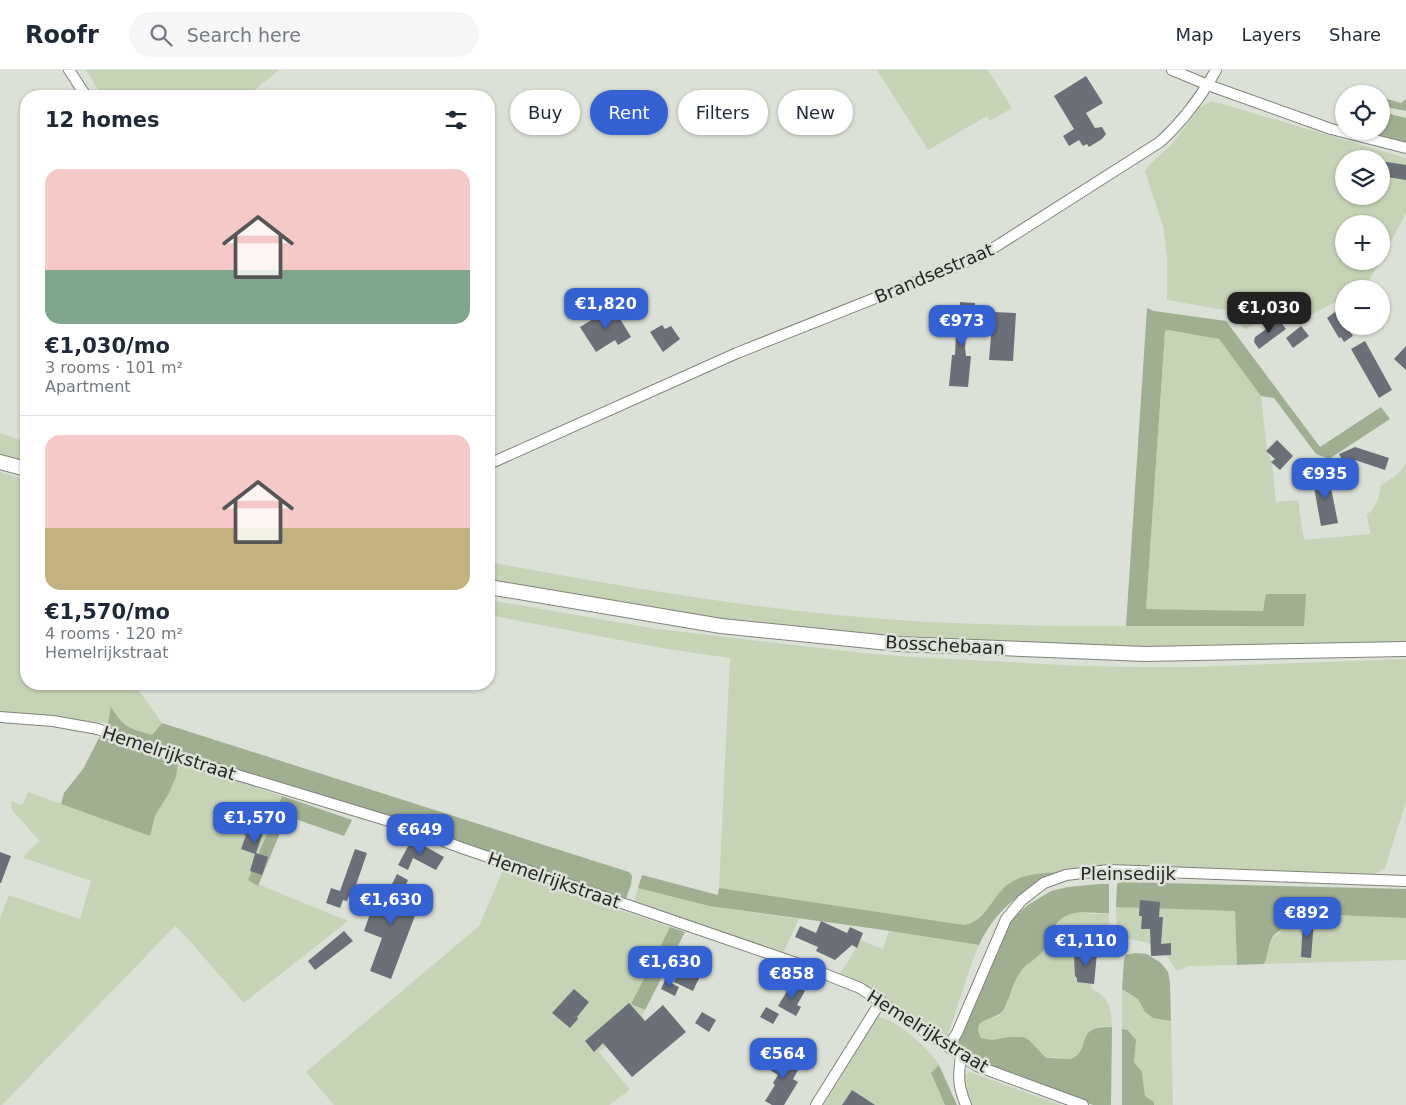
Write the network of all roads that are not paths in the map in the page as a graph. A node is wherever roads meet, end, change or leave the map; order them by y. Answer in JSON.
{"nodes":[{"id":1,"x":69,"y":70,"type":"edge"},
{"id":2,"x":1172,"y":70,"type":"edge"},
{"id":3,"x":1216,"y":70,"type":"edge"},
{"id":4,"x":1208,"y":85,"type":"junction"},
{"id":5,"x":82,"y":90,"type":"edge"},
{"id":6,"x":1406,"y":148,"type":"edge"},
{"id":7,"x":495,"y":461,"type":"edge"},
{"id":8,"x":0,"y":462,"type":"edge"},
{"id":9,"x":20,"y":467,"type":"edge"},
{"id":10,"x":495,"y":588,"type":"edge"},
{"id":11,"x":1406,"y":649,"type":"edge"},
{"id":12,"x":0,"y":717,"type":"edge"},
{"id":13,"x":1406,"y":881,"type":"edge"},
{"id":14,"x":881,"y":1001,"type":"junction"},
{"id":15,"x":948,"y":1047,"type":"junction"},
{"id":16,"x":961,"y":1056,"type":"junction"},
{"id":17,"x":816,"y":1105,"type":"edge"},
{"id":18,"x":966,"y":1105,"type":"edge"},
{"id":19,"x":1083,"y":1105,"type":"edge"}],
"edges":[{"from":1,"to":5,"type":"street"},
{"from":2,"to":4,"type":"street"},
{"from":3,"to":4,"type":"street","name":"Brandsestraat"},
{"from":4,"to":6,"type":"street"},
{"from":4,"to":7,"type":"street","name":"Brandsestraat"},
{"from":8,"to":9,"type":"main road"},
{"from":10,"to":11,"type":"main road","name":"Bosschebaan"},
{"from":12,"to":14,"type":"street","name":"Hemelrijkstraat"},
{"from":13,"to":15,"type":"street","name":"Pleinsedijk"},
{"from":14,"to":15,"type":"street","name":"Hemelrijkstraat"},
{"from":14,"to":17,"type":"street"},
{"from":15,"to":16,"type":"street","name":"Hemelrijkstraat"},
{"from":16,"to":18,"type":"street"},
{"from":16,"to":19,"type":"street","name":"Hemelrijkstraat"}]}
